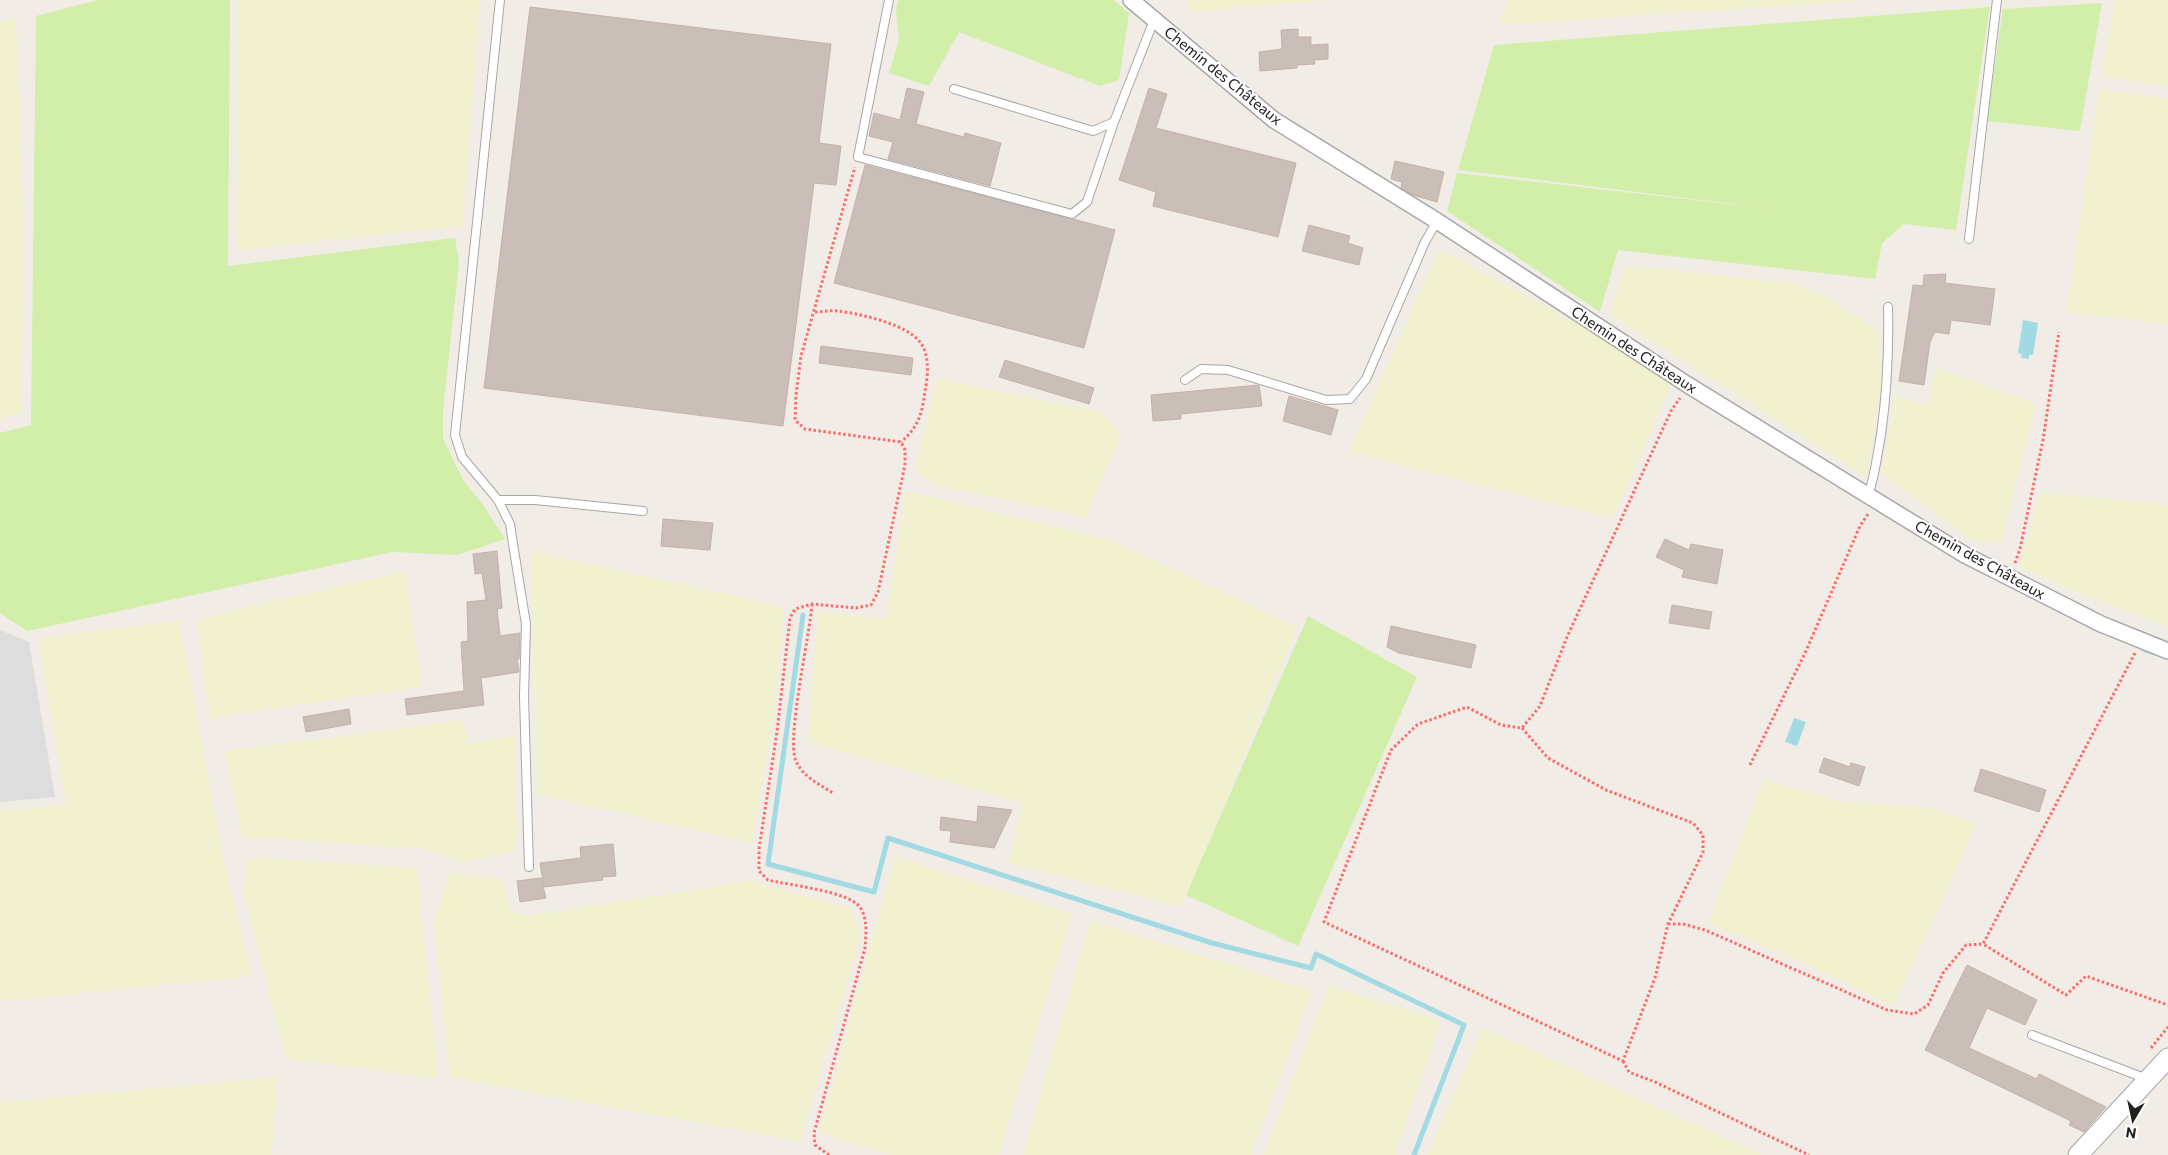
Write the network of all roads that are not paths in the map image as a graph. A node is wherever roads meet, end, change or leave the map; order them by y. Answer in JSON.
{"nodes":[{"id":1,"x":500,"y":0,"type":"edge"},
{"id":2,"x":889,"y":0,"type":"edge"},
{"id":3,"x":1131,"y":0,"type":"edge"},
{"id":4,"x":1997,"y":0,"type":"edge"},
{"id":5,"x":1154,"y":20,"type":"junction"},
{"id":6,"x":954,"y":89,"type":"dead end"},
{"id":7,"x":1114,"y":122,"type":"junction"},
{"id":8,"x":1437,"y":221,"type":"junction"},
{"id":9,"x":1969,"y":240,"type":"dead end"},
{"id":10,"x":1888,"y":307,"type":"dead end"},
{"id":11,"x":1185,"y":380,"type":"dead end"},
{"id":12,"x":1872,"y":498,"type":"junction"},
{"id":13,"x":498,"y":500,"type":"junction"},
{"id":14,"x":643,"y":511,"type":"dead end"},
{"id":15,"x":2168,"y":652,"type":"edge"},
{"id":16,"x":530,"y":867,"type":"dead end"},
{"id":17,"x":2032,"y":1035,"type":"dead end"},
{"id":18,"x":2168,"y":1058,"type":"edge"},
{"id":19,"x":2147,"y":1079,"type":"junction"},
{"id":20,"x":2078,"y":1155,"type":"edge"}],
"edges":[{"from":1,"to":13,"type":"lane"},
{"from":2,"to":7,"type":"lane"},
{"from":3,"to":5,"type":"street","name":"Chemin des Châteaux"},
{"from":4,"to":9,"type":"lane"},
{"from":5,"to":7,"type":"lane"},
{"from":5,"to":8,"type":"street","name":"Chemin des Châteaux"},
{"from":6,"to":7,"type":"lane"},
{"from":8,"to":11,"type":"lane"},
{"from":8,"to":12,"type":"street","name":"Chemin des Châteaux"},
{"from":10,"to":12,"type":"lane"},
{"from":12,"to":15,"type":"street","name":"Chemin des Châteaux"},
{"from":13,"to":14,"type":"lane"},
{"from":13,"to":16,"type":"lane"},
{"from":17,"to":19,"type":"lane"},
{"from":18,"to":19,"type":"street"},
{"from":19,"to":20,"type":"street"}]}
